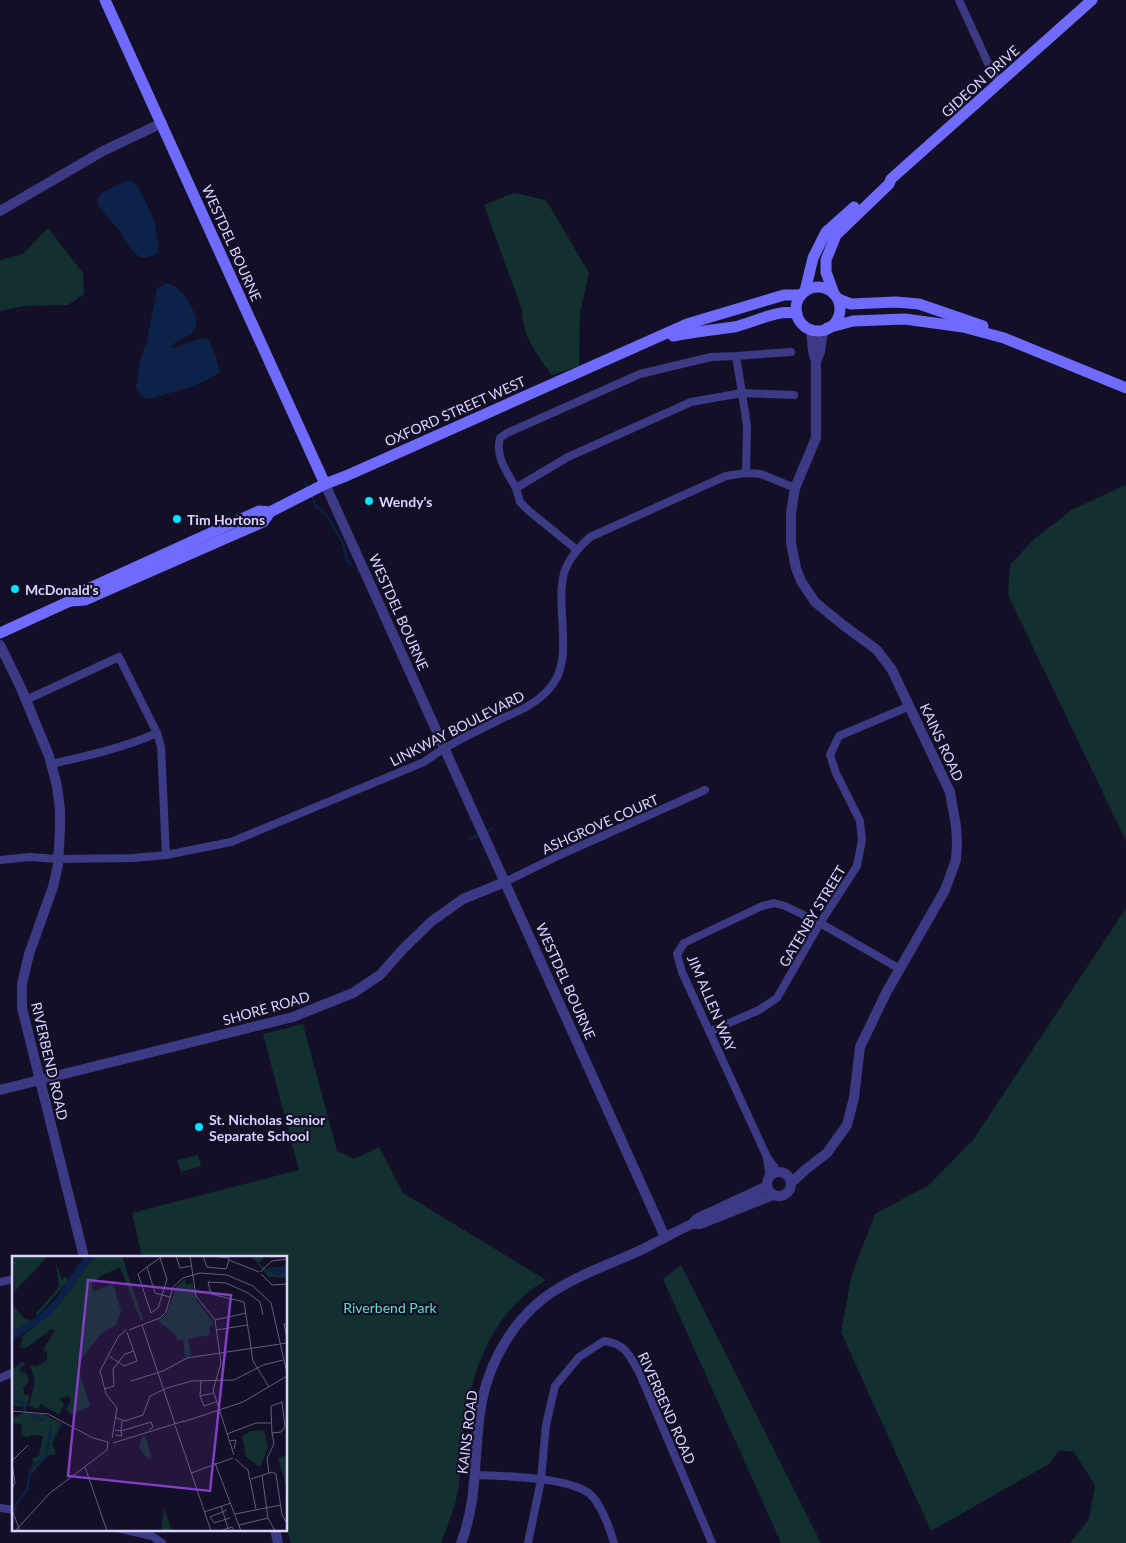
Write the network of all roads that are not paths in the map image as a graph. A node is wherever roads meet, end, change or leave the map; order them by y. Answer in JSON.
{"nodes":[{"id":1,"x":105,"y":0,"type":"edge"},
{"id":2,"x":958,"y":0,"type":"edge"},
{"id":3,"x":1092,"y":0,"type":"edge"},
{"id":4,"x":1000,"y":83,"type":"junction"},
{"id":5,"x":162,"y":124,"type":"junction"},
{"id":6,"x":889,"y":184,"type":"junction"},
{"id":7,"x":0,"y":211,"type":"edge"},
{"id":8,"x":803,"y":293,"type":"junction"},
{"id":9,"x":836,"y":296,"type":"junction"},
{"id":10,"x":797,"y":314,"type":"junction"},
{"id":11,"x":811,"y":329,"type":"junction"},
{"id":12,"x":825,"y":329,"type":"junction"},
{"id":13,"x":1004,"y":338,"type":"junction"},
{"id":14,"x":654,"y":340,"type":"junction"},
{"id":15,"x":791,"y":352,"type":"dead end"},
{"id":16,"x":736,"y":356,"type":"junction"},
{"id":17,"x":816,"y":362,"type":"junction"},
{"id":18,"x":1126,"y":388,"type":"edge"},
{"id":19,"x":742,"y":393,"type":"junction"},
{"id":20,"x":794,"y":395,"type":"dead end"},
{"id":21,"x":746,"y":473,"type":"junction"},
{"id":22,"x":325,"y":484,"type":"junction"},
{"id":23,"x":516,"y":488,"type":"junction"},
{"id":24,"x":795,"y":488,"type":"junction"},
{"id":25,"x":577,"y":550,"type":"junction"},
{"id":26,"x":0,"y":633,"type":"edge"},
{"id":27,"x":0,"y":645,"type":"edge"},
{"id":28,"x":26,"y":700,"type":"junction"},
{"id":29,"x":910,"y":706,"type":"junction"},
{"id":30,"x":157,"y":733,"type":"junction"},
{"id":31,"x":444,"y":748,"type":"junction"},
{"id":32,"x":51,"y":764,"type":"junction"},
{"id":33,"x":705,"y":790,"type":"dead end"},
{"id":34,"x":166,"y":855,"type":"junction"},
{"id":35,"x":58,"y":859,"type":"junction"},
{"id":36,"x":0,"y":860,"type":"edge"},
{"id":37,"x":505,"y":882,"type":"junction"},
{"id":38,"x":820,"y":923,"type":"junction"},
{"id":39,"x":900,"y":969,"type":"junction"},
{"id":40,"x":710,"y":1031,"type":"junction"},
{"id":41,"x":39,"y":1080,"type":"junction"},
{"id":42,"x":0,"y":1090,"type":"edge"},
{"id":43,"x":777,"y":1181,"type":"junction"},
{"id":44,"x":665,"y":1237,"type":"junction"},
{"id":45,"x":84,"y":1256,"type":"edge"},
{"id":46,"x":12,"y":1373,"type":"edge"},
{"id":47,"x":0,"y":1378,"type":"edge"},
{"id":48,"x":476,"y":1475,"type":"junction"},
{"id":49,"x":541,"y":1480,"type":"junction"},
{"id":50,"x":125,"y":1530,"type":"edge"},
{"id":51,"x":275,"y":1530,"type":"edge"},
{"id":52,"x":162,"y":1543,"type":"edge"},
{"id":53,"x":278,"y":1543,"type":"edge"},
{"id":54,"x":461,"y":1543,"type":"edge"},
{"id":55,"x":528,"y":1543,"type":"edge"},
{"id":56,"x":614,"y":1543,"type":"edge"},
{"id":57,"x":712,"y":1543,"type":"edge"}],
"edges":[{"from":1,"to":5,"type":"main road","name":"WESTDEL BOURNE"},
{"from":2,"to":4,"type":"street"},
{"from":3,"to":4,"type":"main road","name":"GIDEON DRIVE"},
{"from":4,"to":6,"type":"main road","name":"GIDEON DRIVE"},
{"from":5,"to":7,"type":"street"},
{"from":5,"to":22,"type":"main road","name":"WESTDEL BOURNE"},
{"from":6,"to":8,"type":"main road","name":"GIDEON DRIVE"},
{"from":6,"to":9,"type":"main road","name":"GIDEON DRIVE"},
{"from":8,"to":9,"type":"main road"},
{"from":8,"to":10,"type":"main road"},
{"from":8,"to":14,"type":"main road","name":"OXFORD STREET WEST"},
{"from":9,"to":12,"type":"main road"},
{"from":9,"to":13,"type":"main road"},
{"from":10,"to":11,"type":"main road"},
{"from":10,"to":14,"type":"main road","name":"OXFORD STREET WEST"},
{"from":11,"to":12,"type":"main road"},
{"from":11,"to":17,"type":"street","name":"KAINS ROAD"},
{"from":12,"to":13,"type":"main road"},
{"from":12,"to":17,"type":"street","name":"KAINS ROAD"},
{"from":13,"to":18,"type":"main road"},
{"from":14,"to":22,"type":"main road","name":"OXFORD STREET WEST"},
{"from":15,"to":16,"type":"street"},
{"from":16,"to":19,"type":"street"},
{"from":16,"to":23,"type":"street"},
{"from":17,"to":24,"type":"street","name":"KAINS ROAD"},
{"from":19,"to":20,"type":"street"},
{"from":19,"to":21,"type":"street"},
{"from":19,"to":23,"type":"street"},
{"from":21,"to":24,"type":"street","name":"LINKWAY BOULEVARD"},
{"from":21,"to":25,"type":"street","name":"LINKWAY BOULEVARD"},
{"from":22,"to":26,"type":"main road","name":"OXFORD STREET WEST"},
{"from":22,"to":31,"type":"street","name":"WESTDEL BOURNE"},
{"from":23,"to":25,"type":"street"},
{"from":24,"to":29,"type":"street","name":"KAINS ROAD"},
{"from":25,"to":31,"type":"street","name":"LINKWAY BOULEVARD"},
{"from":27,"to":28,"type":"street","name":"RIVERBEND ROAD"},
{"from":28,"to":30,"type":"street"},
{"from":28,"to":32,"type":"street","name":"RIVERBEND ROAD"},
{"from":29,"to":38,"type":"street","name":"GATENBY STREET"},
{"from":29,"to":39,"type":"street","name":"KAINS ROAD"},
{"from":30,"to":32,"type":"street"},
{"from":30,"to":34,"type":"street"},
{"from":31,"to":34,"type":"street","name":"LINKWAY BOULEVARD"},
{"from":31,"to":37,"type":"street","name":"WESTDEL BOURNE"},
{"from":32,"to":35,"type":"street","name":"RIVERBEND ROAD"},
{"from":33,"to":37,"type":"street","name":"ASHGROVE COURT"},
{"from":34,"to":35,"type":"street","name":"LINKWAY BOULEVARD"},
{"from":35,"to":36,"type":"street","name":"LINKWAY BOULEVARD"},
{"from":35,"to":41,"type":"street","name":"RIVERBEND ROAD"},
{"from":37,"to":41,"type":"street","name":"SHORE ROAD"},
{"from":37,"to":44,"type":"street","name":"WESTDEL BOURNE"},
{"from":38,"to":39,"type":"street","name":"JIM ALLEN WAY"},
{"from":38,"to":40,"type":"street","name":"GATENBY STREET"},
{"from":38,"to":40,"type":"street","name":"JIM ALLEN WAY"},
{"from":39,"to":43,"type":"street","name":"KAINS ROAD"},
{"from":40,"to":43,"type":"street","name":"JIM ALLEN WAY"},
{"from":41,"to":42,"type":"street","name":"SHORE ROAD"},
{"from":41,"to":45,"type":"street","name":"RIVERBEND ROAD"},
{"from":43,"to":44,"type":"street","name":"KAINS ROAD"},
{"from":44,"to":48,"type":"street","name":"KAINS ROAD"},
{"from":46,"to":47,"type":"street"},
{"from":48,"to":49,"type":"street"},
{"from":48,"to":54,"type":"street","name":"KAINS ROAD"},
{"from":49,"to":55,"type":"street","name":"RIVERBEND ROAD"},
{"from":49,"to":56,"type":"street"},
{"from":49,"to":57,"type":"street","name":"RIVERBEND ROAD"},
{"from":50,"to":52,"type":"street"},
{"from":51,"to":53,"type":"street"}]}
